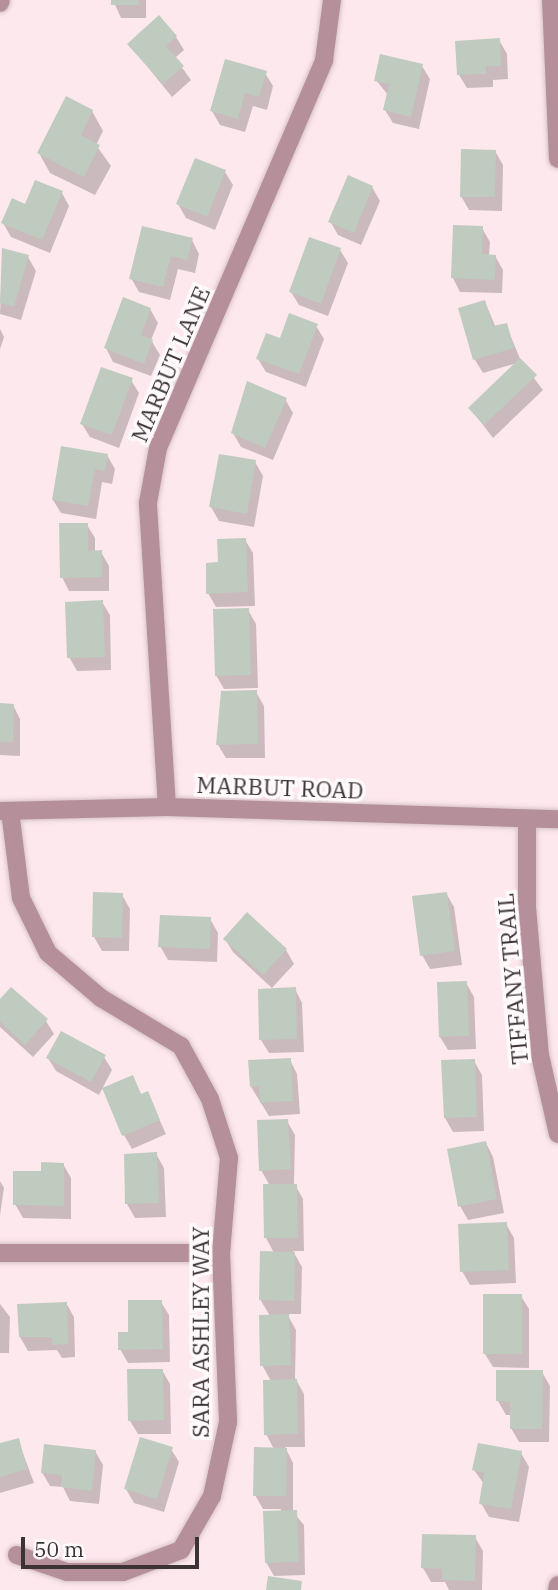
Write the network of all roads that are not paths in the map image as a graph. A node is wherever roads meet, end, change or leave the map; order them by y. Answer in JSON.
{"nodes":[{"id":1,"x":332,"y":0,"type":"edge"},
{"id":2,"x":551,"y":0,"type":"edge"},
{"id":3,"x":558,"y":159,"type":"edge"},
{"id":4,"x":167,"y":807,"type":"junction"},
{"id":5,"x":5,"y":811,"type":"edge"},
{"id":6,"x":527,"y":819,"type":"junction"},
{"id":7,"x":558,"y":819,"type":"edge"},
{"id":8,"x":558,"y":1134,"type":"edge"},
{"id":9,"x":0,"y":1253,"type":"edge"},
{"id":10,"x":221,"y":1253,"type":"junction"},
{"id":11,"x":17,"y":1555,"type":"dead end"}],
"edges":[{"from":1,"to":4,"type":"street","name":"MARBUT LANE"},
{"from":2,"to":3,"type":"street"},
{"from":4,"to":5,"type":"street","name":"MARBUT ROAD"},
{"from":4,"to":6,"type":"street","name":"MARBUT ROAD"},
{"from":5,"to":10,"type":"street","name":"SARA ASHLEY WAY"},
{"from":6,"to":7,"type":"street","name":"MARBUT ROAD"},
{"from":6,"to":8,"type":"street","name":"TIFFANY TRAIL"},
{"from":9,"to":10,"type":"street"},
{"from":10,"to":11,"type":"street","name":"SARA ASHLEY WAY"}]}
